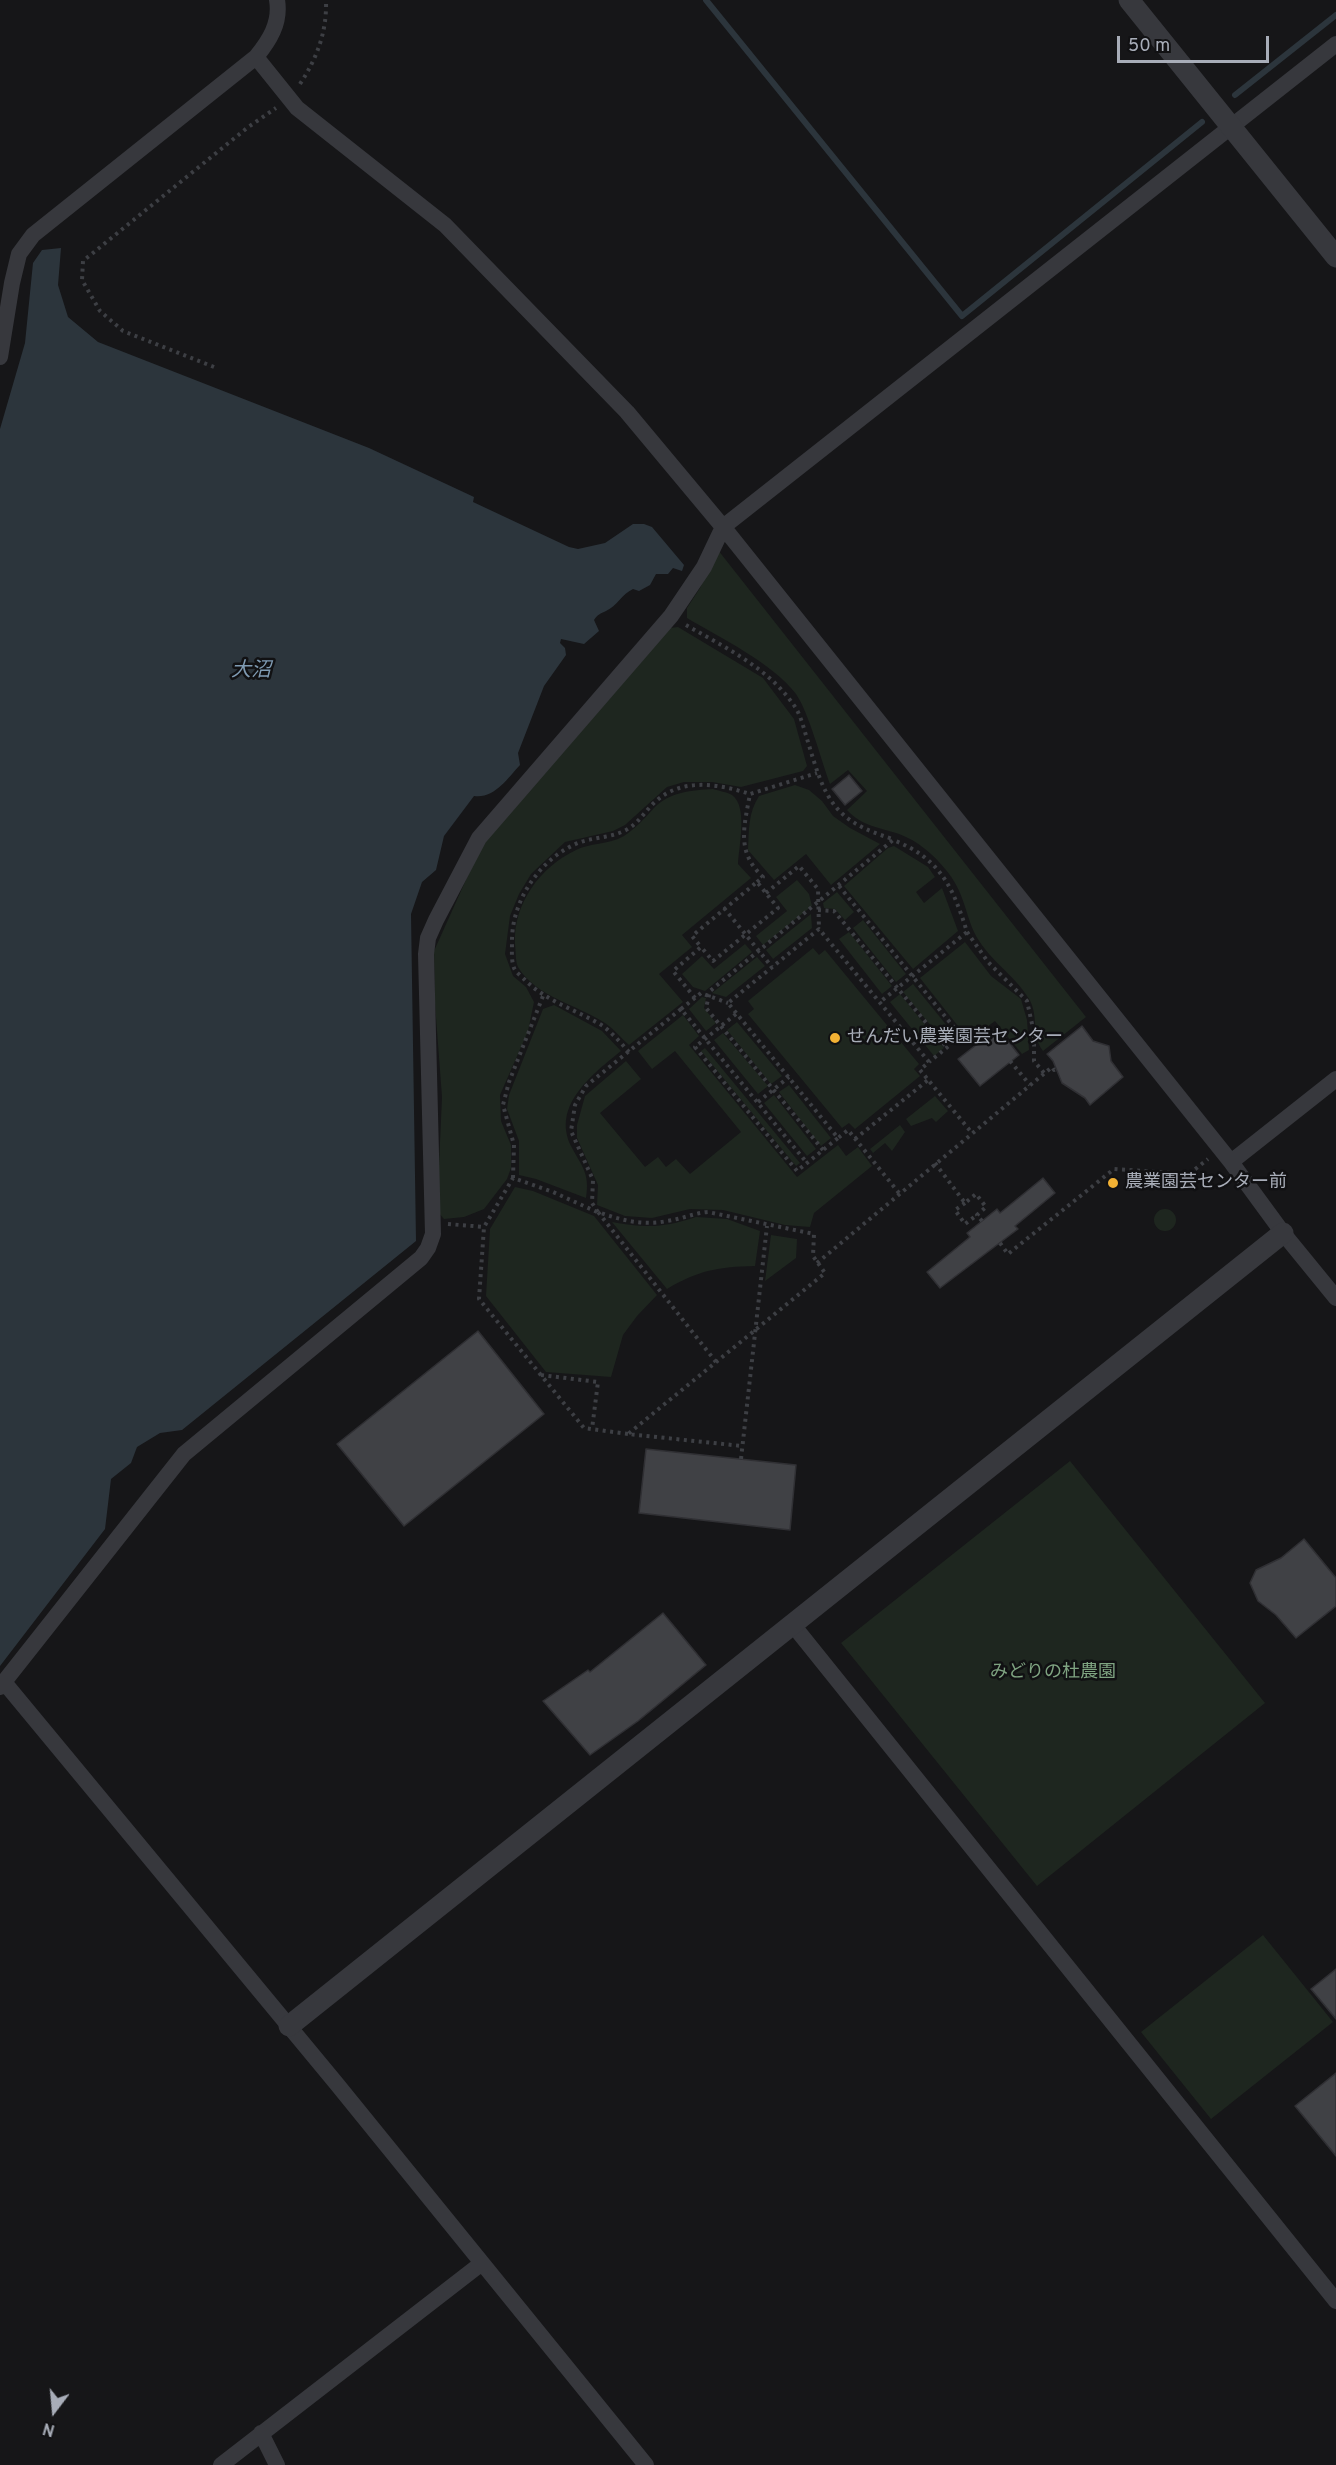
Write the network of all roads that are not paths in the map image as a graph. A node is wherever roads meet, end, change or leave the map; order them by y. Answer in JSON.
{"nodes":[{"id":1,"x":277,"y":0,"type":"edge"},
{"id":2,"x":1129,"y":0,"type":"edge"},
{"id":3,"x":1336,"y":44,"type":"edge"},
{"id":4,"x":259,"y":60,"type":"junction"},
{"id":5,"x":1232,"y":128,"type":"junction"},
{"id":6,"x":1336,"y":257,"type":"edge"},
{"id":7,"x":0,"y":357,"type":"edge"},
{"id":8,"x":723,"y":527,"type":"junction"},
{"id":9,"x":1336,"y":1079,"type":"edge"},
{"id":10,"x":1226,"y":1156,"type":"junction"},
{"id":11,"x":1283,"y":1233,"type":"junction"},
{"id":12,"x":1336,"y":1298,"type":"edge"},
{"id":13,"x":793,"y":1625,"type":"junction"},
{"id":14,"x":2,"y":1684,"type":"edge"},
{"id":15,"x":289,"y":2026,"type":"junction"},
{"id":16,"x":482,"y":2263,"type":"junction"},
{"id":17,"x":1336,"y":2301,"type":"edge"},
{"id":18,"x":261,"y":2433,"type":"junction"},
{"id":19,"x":221,"y":2465,"type":"edge"},
{"id":20,"x":277,"y":2465,"type":"edge"},
{"id":21,"x":646,"y":2465,"type":"edge"}],
"edges":[{"from":1,"to":4,"type":"street"},
{"from":2,"to":5,"type":"street"},
{"from":3,"to":5,"type":"street"},
{"from":4,"to":7,"type":"street"},
{"from":4,"to":8,"type":"street"},
{"from":5,"to":6,"type":"street"},
{"from":5,"to":8,"type":"street"},
{"from":8,"to":10,"type":"street"},
{"from":8,"to":14,"type":"street"},
{"from":9,"to":10,"type":"street"},
{"from":10,"to":11,"type":"street"},
{"from":11,"to":12,"type":"street"},
{"from":11,"to":13,"type":"street"},
{"from":13,"to":15,"type":"street"},
{"from":13,"to":17,"type":"street"},
{"from":14,"to":15,"type":"street"},
{"from":15,"to":16,"type":"street"},
{"from":16,"to":18,"type":"street"},
{"from":16,"to":21,"type":"street"},
{"from":18,"to":19,"type":"street"},
{"from":18,"to":20,"type":"street"}]}
